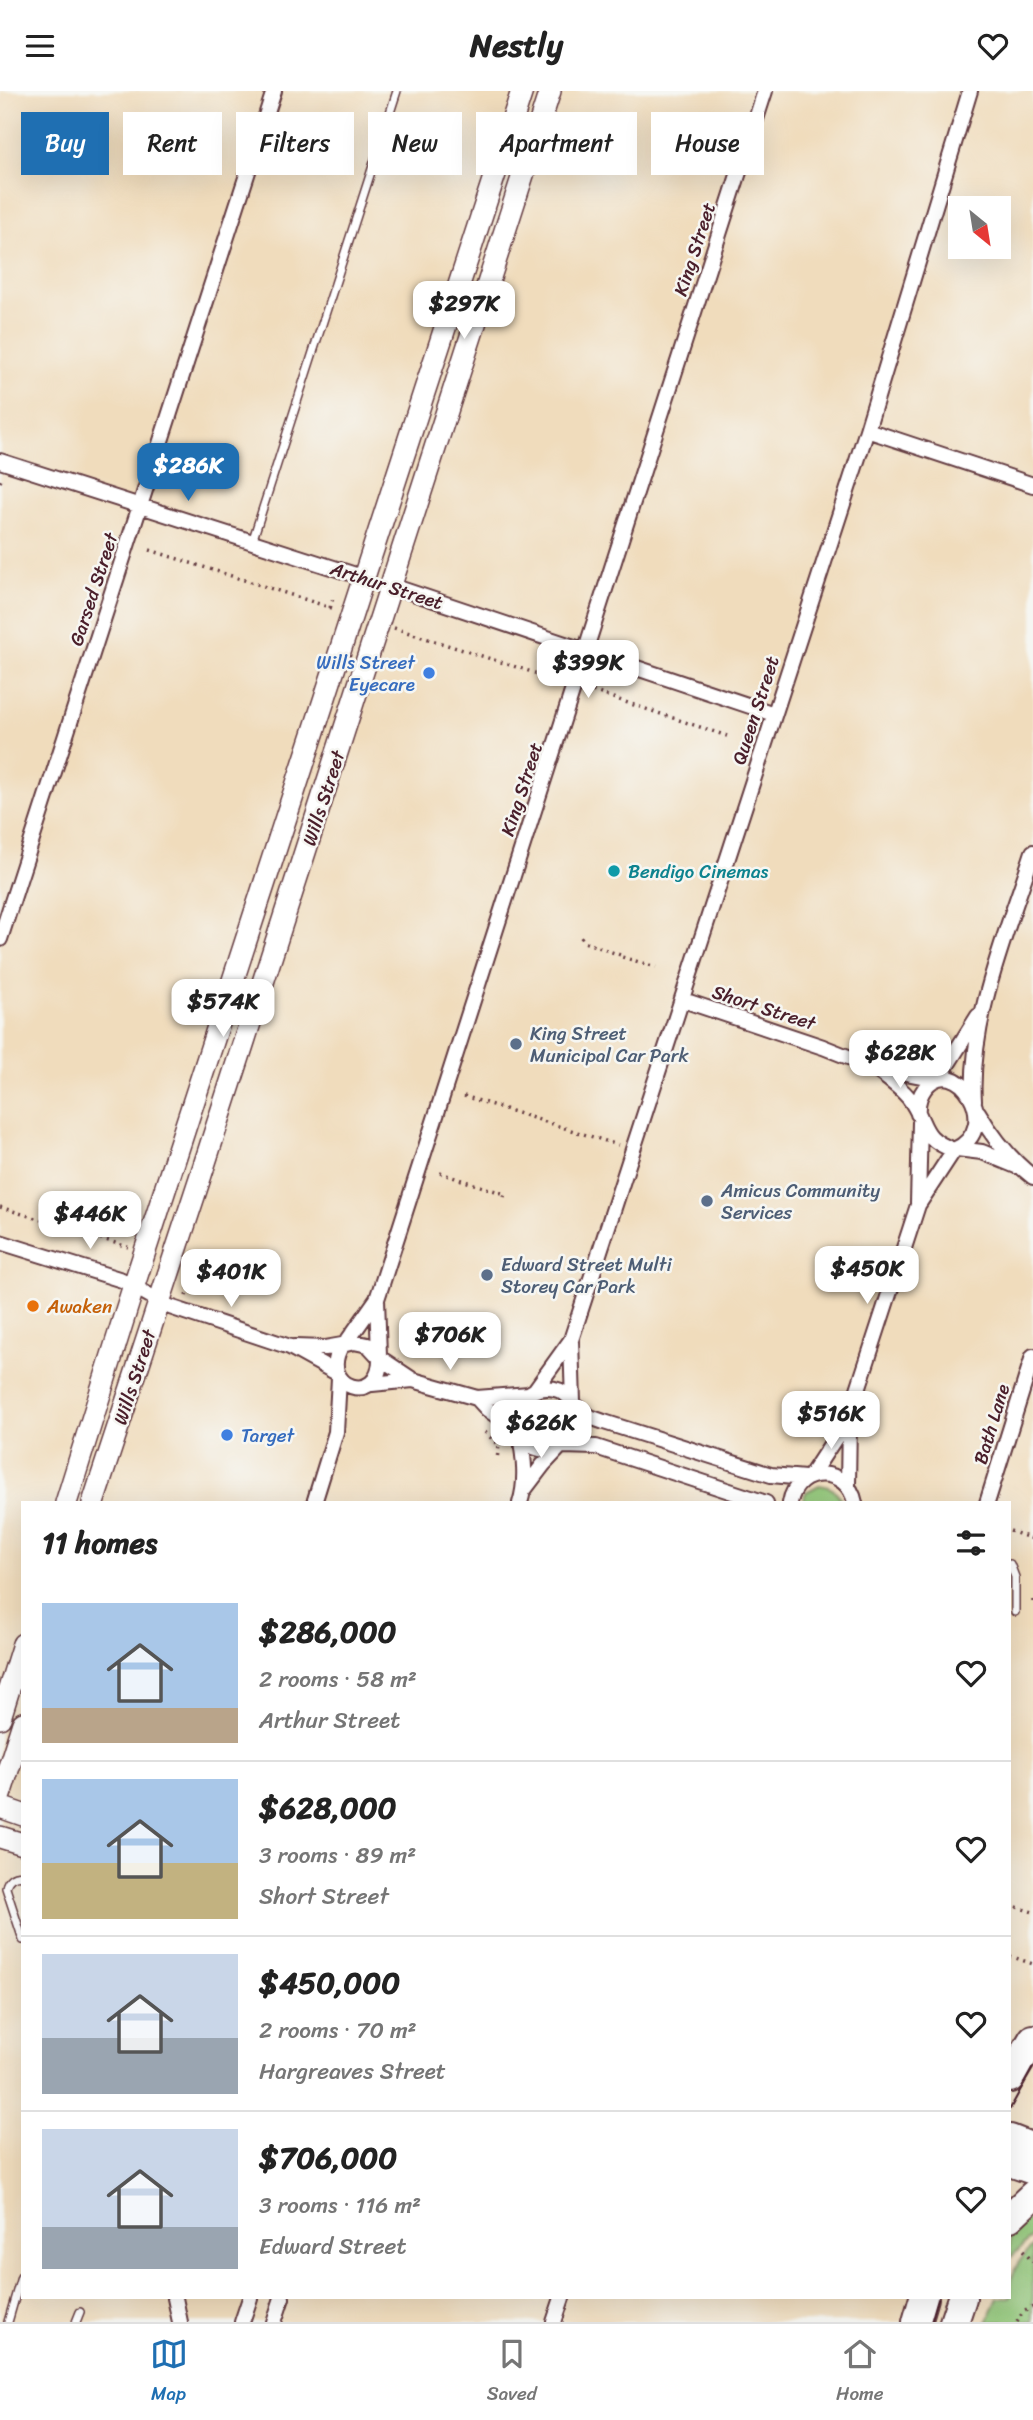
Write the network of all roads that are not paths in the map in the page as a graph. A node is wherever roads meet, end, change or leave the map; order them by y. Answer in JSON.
{"nodes":[{"id":1,"x":274,"y":91,"type":"edge"},
{"id":2,"x":397,"y":91,"type":"edge"},
{"id":3,"x":522,"y":91,"type":"edge"},
{"id":4,"x":550,"y":91,"type":"edge"},
{"id":5,"x":765,"y":91,"type":"edge"},
{"id":6,"x":970,"y":91,"type":"edge"},
{"id":7,"x":867,"y":430,"type":"junction"},
{"id":8,"x":0,"y":461,"type":"edge"},
{"id":9,"x":1033,"y":485,"type":"edge"},
{"id":10,"x":140,"y":506,"type":"junction"},
{"id":11,"x":252,"y":542,"type":"junction"},
{"id":12,"x":365,"y":578,"type":"junction"},
{"id":13,"x":392,"y":586,"type":"junction"},
{"id":14,"x":585,"y":651,"type":"junction"},
{"id":15,"x":774,"y":714,"type":"junction"},
{"id":16,"x":1033,"y":852,"type":"edge"},
{"id":17,"x":0,"y":939,"type":"edge"},
{"id":18,"x":683,"y":1000,"type":"junction"},
{"id":19,"x":983,"y":1009,"type":"junction"},
{"id":20,"x":871,"y":1066,"type":"junction"},
{"id":21,"x":937,"y":1078,"type":"junction"},
{"id":22,"x":975,"y":1107,"type":"junction"},
{"id":23,"x":919,"y":1117,"type":"junction"},
{"id":24,"x":956,"y":1150,"type":"junction"},
{"id":25,"x":1027,"y":1173,"type":"edge"},
{"id":26,"x":918,"y":1205,"type":"junction"},
{"id":27,"x":0,"y":1241,"type":"edge"},
{"id":28,"x":134,"y":1285,"type":"junction"},
{"id":29,"x":377,"y":1299,"type":"junction"},
{"id":30,"x":159,"y":1302,"type":"junction"},
{"id":31,"x":571,"y":1340,"type":"junction"},
{"id":32,"x":344,"y":1344,"type":"junction"},
{"id":33,"x":290,"y":1347,"type":"junction"},
{"id":34,"x":380,"y":1356,"type":"junction"},
{"id":35,"x":1033,"y":1356,"type":"edge"},
{"id":36,"x":109,"y":1365,"type":"junction"},
{"id":37,"x":135,"y":1372,"type":"junction"},
{"id":38,"x":338,"y":1375,"type":"junction"},
{"id":39,"x":413,"y":1380,"type":"junction"},
{"id":40,"x":372,"y":1384,"type":"junction"},
{"id":41,"x":532,"y":1392,"type":"junction"},
{"id":42,"x":477,"y":1398,"type":"junction"},
{"id":43,"x":574,"y":1403,"type":"junction"},
{"id":44,"x":849,"y":1417,"type":"junction"},
{"id":45,"x":519,"y":1432,"type":"junction"},
{"id":46,"x":562,"y":1447,"type":"junction"},
{"id":47,"x":808,"y":1477,"type":"junction"},
{"id":48,"x":854,"y":1496,"type":"edge"},
{"id":49,"x":522,"y":1497,"type":"edge"},
{"id":50,"x":67,"y":1501,"type":"edge"},
{"id":51,"x":94,"y":1501,"type":"edge"},
{"id":52,"x":315,"y":1501,"type":"edge"},
{"id":53,"x":760,"y":1501,"type":"edge"},
{"id":54,"x":791,"y":1501,"type":"edge"},
{"id":55,"x":988,"y":1501,"type":"edge"},
{"id":56,"x":1011,"y":1567,"type":"edge"},
{"id":57,"x":1011,"y":1586,"type":"edge"},
{"id":58,"x":1014,"y":1593,"type":"junction"},
{"id":59,"x":1015,"y":1612,"type":"dead end"},
{"id":60,"x":21,"y":1650,"type":"edge"},
{"id":61,"x":0,"y":1718,"type":"edge"},
{"id":62,"x":21,"y":1729,"type":"edge"},
{"id":63,"x":0,"y":1795,"type":"edge"},
{"id":64,"x":0,"y":1807,"type":"edge"},
{"id":65,"x":21,"y":1814,"type":"edge"},
{"id":66,"x":0,"y":1837,"type":"edge"},
{"id":67,"x":21,"y":1843,"type":"edge"},
{"id":68,"x":21,"y":1876,"type":"edge"},
{"id":69,"x":21,"y":1934,"type":"edge"},
{"id":70,"x":1033,"y":2039,"type":"edge"},
{"id":71,"x":1011,"y":2076,"type":"edge"},
{"id":72,"x":1011,"y":2139,"type":"edge"},
{"id":73,"x":1033,"y":2148,"type":"edge"},
{"id":74,"x":1011,"y":2162,"type":"edge"},
{"id":75,"x":1033,"y":2171,"type":"edge"},
{"id":76,"x":1033,"y":2195,"type":"edge"},
{"id":77,"x":1011,"y":2216,"type":"edge"},
{"id":78,"x":21,"y":2277,"type":"edge"},
{"id":79,"x":175,"y":2299,"type":"edge"},
{"id":80,"x":250,"y":2299,"type":"edge"},
{"id":81,"x":282,"y":2299,"type":"edge"},
{"id":82,"x":562,"y":2299,"type":"edge"},
{"id":83,"x":924,"y":2299,"type":"edge"},
{"id":84,"x":962,"y":2299,"type":"edge"},
{"id":85,"x":80,"y":2312,"type":"dead end"},
{"id":86,"x":279,"y":2321,"type":"edge"},
{"id":87,"x":8,"y":2322,"type":"edge"},
{"id":88,"x":76,"y":2322,"type":"edge"},
{"id":89,"x":180,"y":2322,"type":"edge"},
{"id":90,"x":242,"y":2322,"type":"edge"},
{"id":91,"x":554,"y":2322,"type":"edge"},
{"id":92,"x":917,"y":2322,"type":"edge"},
{"id":93,"x":954,"y":2322,"type":"edge"}],
"edges":[{"from":1,"to":10,"type":"street","name":"Garsed Street"},
{"from":2,"to":11,"type":"lane"},
{"from":3,"to":12,"type":"main road","name":"Wills Street"},
{"from":4,"to":13,"type":"main road","name":"Wills Street"},
{"from":5,"to":14,"type":"street","name":"King Street"},
{"from":6,"to":7,"type":"street","name":"Queen Street"},
{"from":7,"to":9,"type":"street"},
{"from":7,"to":15,"type":"street","name":"Queen Street"},
{"from":8,"to":10,"type":"street","name":"Arthur Street"},
{"from":10,"to":11,"type":"street","name":"Arthur Street"},
{"from":10,"to":17,"type":"street","name":"Garsed Street"},
{"from":11,"to":12,"type":"street","name":"Arthur Street"},
{"from":12,"to":13,"type":"main road","name":"Arthur Street"},
{"from":12,"to":28,"type":"main road","name":"Wills Street"},
{"from":13,"to":14,"type":"street","name":"Arthur Street"},
{"from":13,"to":30,"type":"main road","name":"Wills Street"},
{"from":14,"to":15,"type":"street","name":"Arthur Street"},
{"from":14,"to":29,"type":"street","name":"King Street"},
{"from":15,"to":18,"type":"street","name":"Queen Street"},
{"from":16,"to":19,"type":"street"},
{"from":18,"to":20,"type":"street","name":"Short Street"},
{"from":18,"to":31,"type":"street","name":"Queen Street"},
{"from":19,"to":21,"type":"street"},
{"from":19,"to":22,"type":"street"},
{"from":20,"to":21,"type":"street","name":"Short Street"},
{"from":20,"to":23,"type":"street","name":"Short Street"},
{"from":21,"to":22,"type":"street"},
{"from":21,"to":23,"type":"street"},
{"from":22,"to":24,"type":"street"},
{"from":22,"to":25,"type":"street"},
{"from":23,"to":24,"type":"street"},
{"from":23,"to":26,"type":"street"},
{"from":24,"to":25,"type":"street"},
{"from":24,"to":26,"type":"street"},
{"from":26,"to":44,"type":"street"},
{"from":27,"to":28,"type":"street"},
{"from":28,"to":30,"type":"street"},
{"from":28,"to":36,"type":"main road","name":"Wills Street"},
{"from":29,"to":32,"type":"street","name":"King Street"},
{"from":29,"to":34,"type":"street","name":"King Street"},
{"from":30,"to":33,"type":"street"},
{"from":30,"to":37,"type":"main road","name":"Wills Street"},
{"from":31,"to":41,"type":"street","name":"Queen Street"},
{"from":31,"to":43,"type":"street","name":"Queen Street"},
{"from":32,"to":33,"type":"street"},
{"from":32,"to":34,"type":"street"},
{"from":32,"to":38,"type":"street"},
{"from":33,"to":38,"type":"street"},
{"from":34,"to":39,"type":"street"},
{"from":34,"to":40,"type":"street"},
{"from":35,"to":55,"type":"street","name":"Bath Lane"},
{"from":36,"to":37,"type":"main road"},
{"from":36,"to":50,"type":"main road","name":"Wills Street"},
{"from":37,"to":51,"type":"main road","name":"Wills Street"},
{"from":38,"to":40,"type":"street"},
{"from":38,"to":52,"type":"street"},
{"from":39,"to":40,"type":"street"},
{"from":39,"to":42,"type":"street"},
{"from":41,"to":42,"type":"street"},
{"from":41,"to":43,"type":"street"},
{"from":41,"to":45,"type":"street"},
{"from":42,"to":45,"type":"street"},
{"from":43,"to":46,"type":"street"},
{"from":43,"to":47,"type":"street"},
{"from":44,"to":47,"type":"street"},
{"from":44,"to":48,"type":"street"},
{"from":45,"to":46,"type":"street"},
{"from":45,"to":49,"type":"street"},
{"from":46,"to":49,"type":"street"},
{"from":46,"to":53,"type":"street"},
{"from":47,"to":48,"type":"street"},
{"from":47,"to":54,"type":"street"},
{"from":56,"to":58,"type":"lane"},
{"from":57,"to":58,"type":"lane"},
{"from":58,"to":59,"type":"lane"},
{"from":60,"to":61,"type":"main road"},
{"from":62,"to":63,"type":"main road"},
{"from":64,"to":65,"type":"main road"},
{"from":66,"to":67,"type":"main road"},
{"from":68,"to":69,"type":"lane"},
{"from":70,"to":71,"type":"highway"},
{"from":72,"to":73,"type":"highway"},
{"from":74,"to":75,"type":"highway"},
{"from":76,"to":77,"type":"highway"},
{"from":78,"to":87,"type":"lane"},
{"from":79,"to":89,"type":"street"},
{"from":80,"to":90,"type":"street"},
{"from":81,"to":86,"type":"street"},
{"from":82,"to":91,"type":"street"},
{"from":83,"to":92,"type":"highway"},
{"from":84,"to":93,"type":"highway"},
{"from":85,"to":88,"type":"lane"}]}
